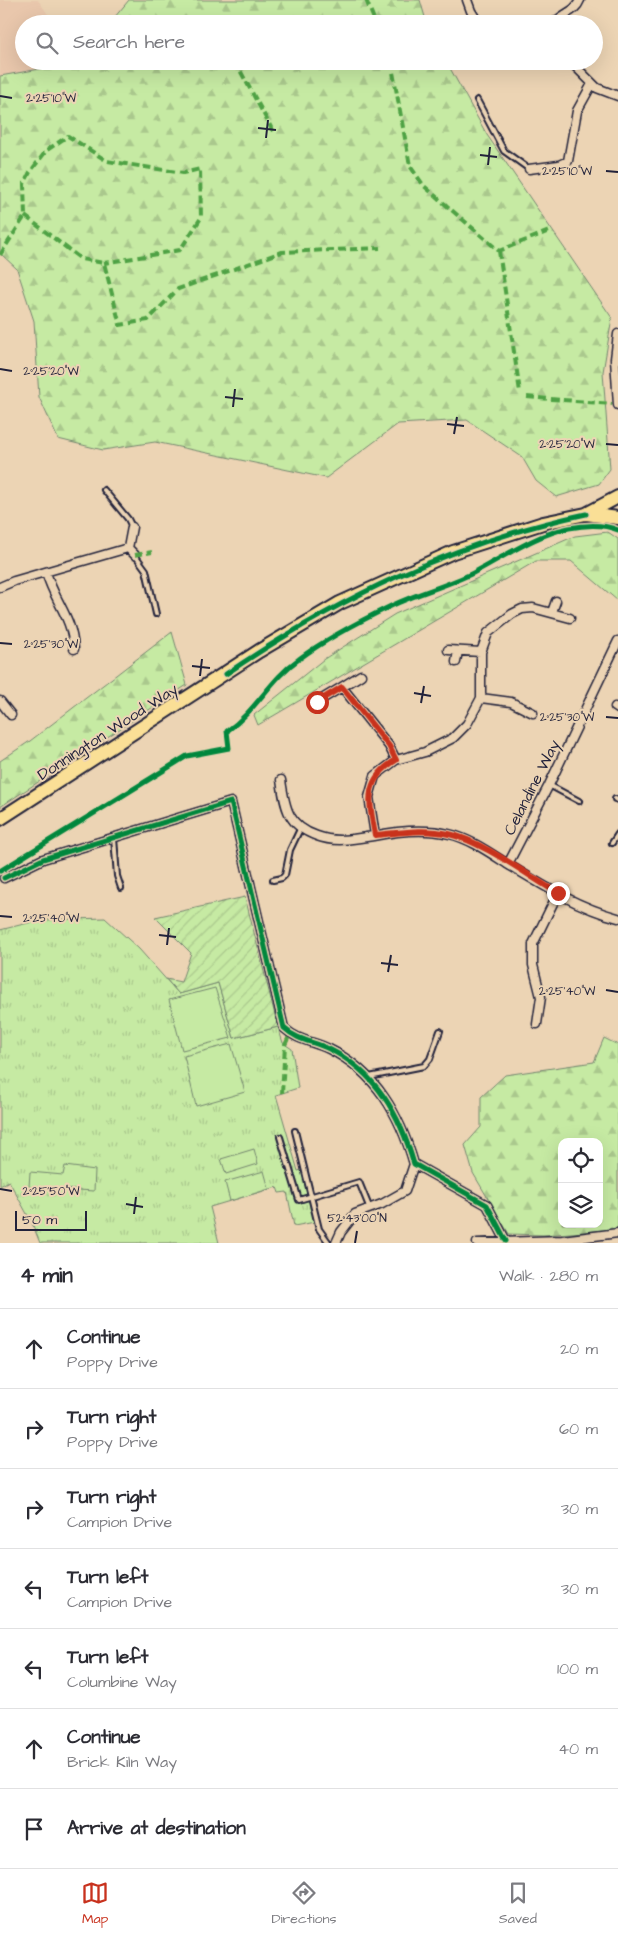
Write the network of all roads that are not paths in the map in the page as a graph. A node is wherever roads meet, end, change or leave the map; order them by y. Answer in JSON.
{"nodes":[{"id":1,"x":467,"y":0,"type":"edge"},
{"id":2,"x":580,"y":0,"type":"edge"},
{"id":3,"x":473,"y":15,"type":"edge"},
{"id":4,"x":563,"y":15,"type":"edge"},
{"id":5,"x":579,"y":70,"type":"edge"},
{"id":6,"x":592,"y":84,"type":"junction"},
{"id":7,"x":618,"y":96,"type":"edge"},
{"id":8,"x":477,"y":100,"type":"dead end"},
{"id":9,"x":529,"y":169,"type":"joint"},
{"id":10,"x":618,"y":334,"type":"edge"},
{"id":11,"x":618,"y":404,"type":"edge"},
{"id":12,"x":104,"y":490,"type":"dead end"},
{"id":13,"x":618,"y":498,"type":"edge"},
{"id":14,"x":586,"y":514,"type":"junction"},
{"id":15,"x":618,"y":518,"type":"edge"},
{"id":16,"x":132,"y":527,"type":"joint"},
{"id":17,"x":128,"y":548,"type":"junction"},
{"id":18,"x":135,"y":555,"type":"joint"},
{"id":19,"x":46,"y":572,"type":"junction"},
{"id":20,"x":0,"y":586,"type":"edge"},
{"id":21,"x":556,"y":601,"type":"dead end"},
{"id":22,"x":552,"y":612,"type":"junction"},
{"id":23,"x":156,"y":614,"type":"dead end"},
{"id":24,"x":570,"y":618,"type":"dead end"},
{"id":25,"x":618,"y":641,"type":"edge"},
{"id":26,"x":74,"y":649,"type":"dead end"},
{"id":27,"x":448,"y":650,"type":"dead end"},
{"id":28,"x":458,"y":651,"type":"junction"},
{"id":29,"x":481,"y":652,"type":"junction"},
{"id":30,"x":456,"y":662,"type":"dead end"},
{"id":31,"x":361,"y":675,"type":"dead end"},
{"id":32,"x":342,"y":687,"type":"junction"},
{"id":33,"x":481,"y":698,"type":"junction"},
{"id":34,"x":0,"y":701,"type":"edge"},
{"id":35,"x":317,"y":702,"type":"dead end"},
{"id":36,"x":533,"y":713,"type":"dead end"},
{"id":37,"x":11,"y":715,"type":"dead end"},
{"id":38,"x":396,"y":760,"type":"junction"},
{"id":39,"x":281,"y":780,"type":"dead end"},
{"id":40,"x":549,"y":785,"type":"junction"},
{"id":41,"x":579,"y":801,"type":"dead end"},
{"id":42,"x":0,"y":819,"type":"edge"},
{"id":43,"x":301,"y":828,"type":"junction"},
{"id":44,"x":618,"y":834,"type":"edge"},
{"id":45,"x":375,"y":835,"type":"junction"},
{"id":46,"x":114,"y":837,"type":"junction"},
{"id":47,"x":612,"y":843,"type":"dead end"},
{"id":48,"x":508,"y":864,"type":"junction"},
{"id":49,"x":4,"y":878,"type":"dead end"},
{"id":50,"x":273,"y":880,"type":"dead end"},
{"id":51,"x":121,"y":888,"type":"dead end"},
{"id":52,"x":558,"y":893,"type":"junction"},
{"id":53,"x":618,"y":918,"type":"edge"},
{"id":54,"x":537,"y":1024,"type":"dead end"},
{"id":55,"x":440,"y":1031,"type":"dead end"},
{"id":56,"x":369,"y":1077,"type":"junction"},
{"id":57,"x":295,"y":1131,"type":"dead end"},
{"id":58,"x":280,"y":1136,"type":"dead end"},
{"id":59,"x":414,"y":1164,"type":"junction"},
{"id":60,"x":313,"y":1196,"type":"junction"},
{"id":61,"x":370,"y":1209,"type":"junction"},
{"id":62,"x":618,"y":1233,"type":"edge"},
{"id":63,"x":506,"y":1241,"type":"junction"},
{"id":64,"x":562,"y":1242,"type":"edge"},
{"id":65,"x":328,"y":1243,"type":"edge"},
{"id":66,"x":336,"y":1243,"type":"edge"},
{"id":67,"x":477,"y":1243,"type":"edge"}],
"edges":[{"from":1,"to":3,"type":"street"},
{"from":2,"to":4,"type":"street"},
{"from":5,"to":6,"type":"street"},
{"from":6,"to":7,"type":"street"},
{"from":6,"to":9,"type":"street"},
{"from":8,"to":9,"type":"lane"},
{"from":10,"to":11,"type":"street"},
{"from":12,"to":16,"type":"lane"},
{"from":13,"to":14,"type":"main road","name":"Donnington Wood Way"},
{"from":14,"to":15,"type":"main road","name":"Donnington Wood Way"},
{"from":14,"to":42,"type":"main road","name":"Donnington Wood Way"},
{"from":16,"to":17,"type":"street"},
{"from":17,"to":18,"type":"street"},
{"from":17,"to":19,"type":"street"},
{"from":18,"to":23,"type":"lane"},
{"from":19,"to":20,"type":"street"},
{"from":19,"to":26,"type":"street"},
{"from":21,"to":22,"type":"street"},
{"from":22,"to":24,"type":"street"},
{"from":22,"to":29,"type":"street"},
{"from":25,"to":40,"type":"street","name":"Celandine Way"},
{"from":27,"to":28,"type":"street"},
{"from":28,"to":29,"type":"street"},
{"from":28,"to":30,"type":"street"},
{"from":29,"to":33,"type":"street"},
{"from":31,"to":32,"type":"street"},
{"from":32,"to":35,"type":"street"},
{"from":32,"to":38,"type":"street"},
{"from":33,"to":36,"type":"street"},
{"from":33,"to":38,"type":"street"},
{"from":34,"to":37,"type":"street"},
{"from":38,"to":45,"type":"street"},
{"from":39,"to":43,"type":"street"},
{"from":40,"to":41,"type":"lane"},
{"from":40,"to":48,"type":"street","name":"Celandine Way"},
{"from":43,"to":45,"type":"street"},
{"from":43,"to":50,"type":"lane"},
{"from":44,"to":47,"type":"lane"},
{"from":45,"to":48,"type":"street"},
{"from":46,"to":49,"type":"street"},
{"from":46,"to":51,"type":"lane"},
{"from":46,"to":56,"type":"street"},
{"from":48,"to":52,"type":"street"},
{"from":52,"to":53,"type":"street"},
{"from":52,"to":54,"type":"street"},
{"from":55,"to":56,"type":"lane"},
{"from":56,"to":59,"type":"street"},
{"from":57,"to":60,"type":"lane"},
{"from":58,"to":60,"type":"lane"},
{"from":59,"to":61,"type":"street"},
{"from":59,"to":63,"type":"street"},
{"from":60,"to":61,"type":"lane"},
{"from":60,"to":65,"type":"lane"},
{"from":61,"to":66,"type":"street"},
{"from":62,"to":64,"type":"street"},
{"from":63,"to":64,"type":"street"},
{"from":63,"to":67,"type":"street"}]}
